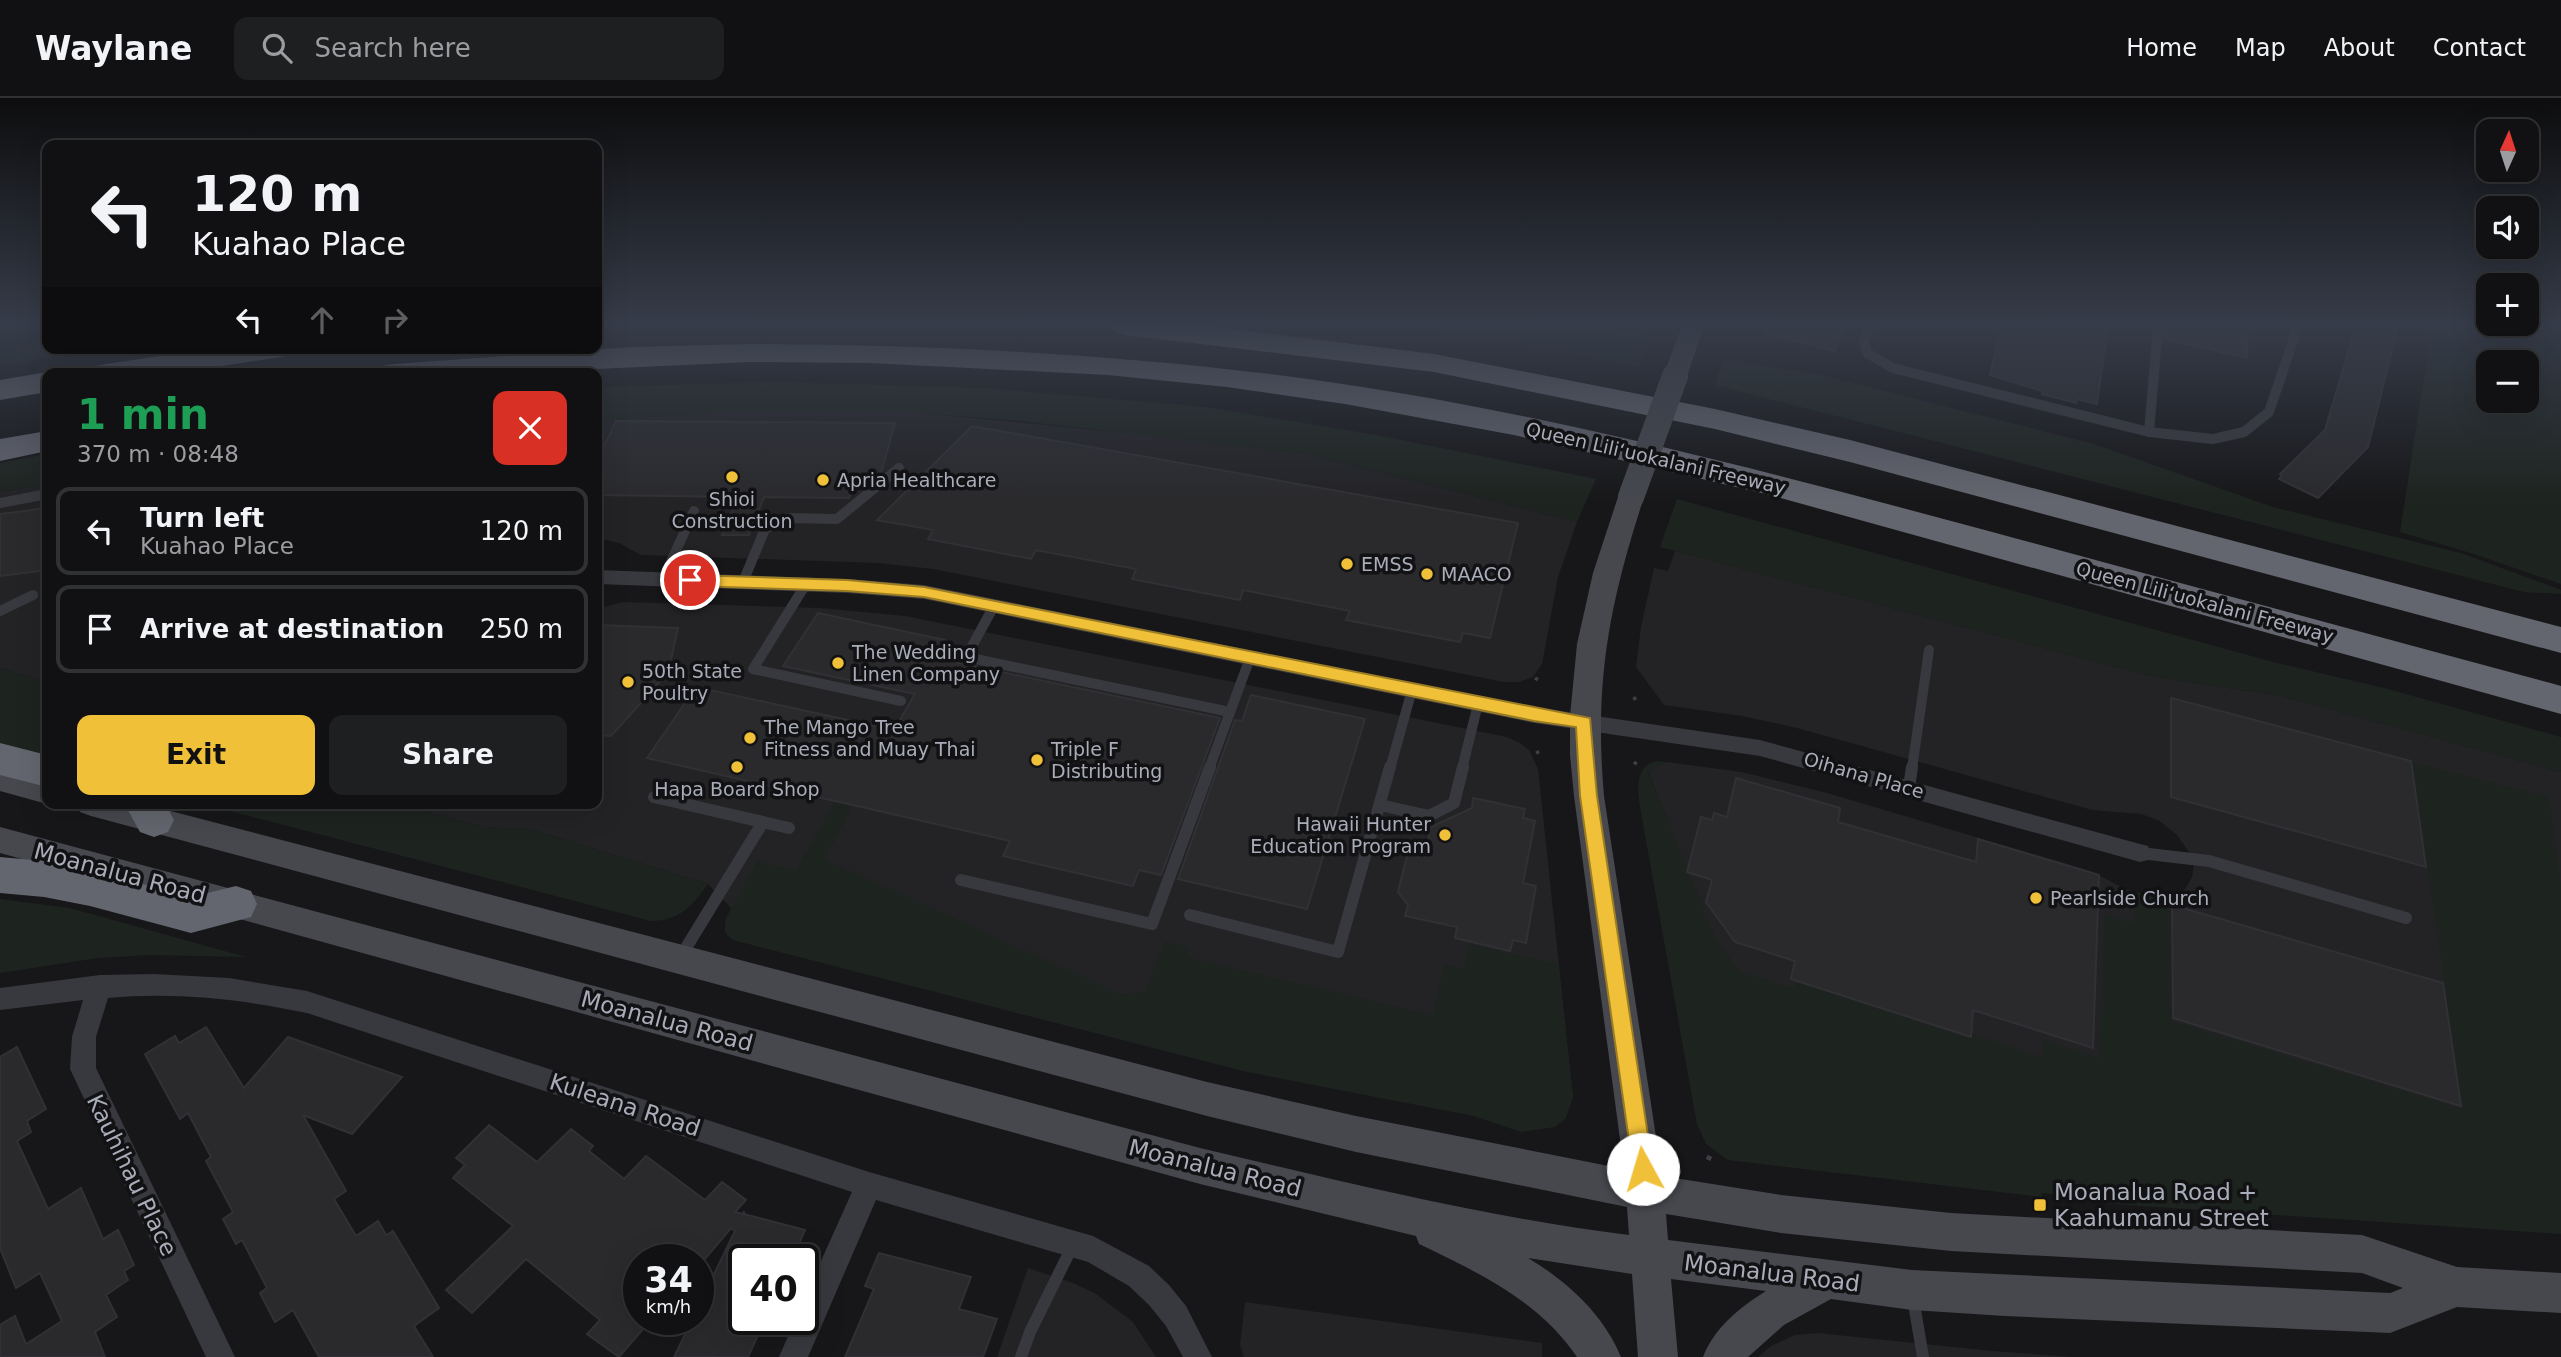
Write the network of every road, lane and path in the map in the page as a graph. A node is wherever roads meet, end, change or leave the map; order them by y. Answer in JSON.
{"nodes":[{"id":1,"x":31,"y":385,"type":"edge"},
{"id":2,"x":1273,"y":385,"type":"edge"},
{"id":3,"x":1543,"y":385,"type":"edge"},
{"id":4,"x":1672,"y":385,"type":"edge"},
{"id":5,"x":1960,"y":385,"type":"edge"},
{"id":6,"x":2153,"y":385,"type":"edge"},
{"id":7,"x":2278,"y":385,"type":"edge"},
{"id":8,"x":0,"y":390,"type":"edge"},
{"id":9,"x":42,"y":419,"type":"edge"},
{"id":10,"x":0,"y":426,"type":"edge"},
{"id":11,"x":2149,"y":432,"type":"junction"},
{"id":12,"x":42,"y":442,"type":"edge"},
{"id":13,"x":0,"y":450,"type":"edge"},
{"id":14,"x":899,"y":468,"type":"dead end"},
{"id":15,"x":42,"y":495,"type":"edge"},
{"id":16,"x":0,"y":503,"type":"edge"},
{"id":17,"x":694,"y":511,"type":"dead end"},
{"id":18,"x":602,"y":578,"type":"edge"},
{"id":19,"x":663,"y":579,"type":"junction"},
{"id":20,"x":743,"y":582,"type":"junction"},
{"id":21,"x":806,"y":584,"type":"junction"},
{"id":22,"x":33,"y":595,"type":"dead end"},
{"id":23,"x":995,"y":606,"type":"junction"},
{"id":24,"x":0,"y":611,"type":"edge"},
{"id":25,"x":2561,"y":640,"type":"edge"},
{"id":26,"x":1929,"y":650,"type":"dead end"},
{"id":27,"x":1250,"y":658,"type":"junction"},
{"id":28,"x":1412,"y":690,"type":"junction"},
{"id":29,"x":2561,"y":700,"type":"edge"},
{"id":30,"x":901,"y":701,"type":"dead end"},
{"id":31,"x":1478,"y":704,"type":"junction"},
{"id":32,"x":1230,"y":712,"type":"junction"},
{"id":33,"x":1584,"y":722,"type":"junction"},
{"id":34,"x":0,"y":759,"type":"edge"},
{"id":35,"x":1634,"y":762,"type":"dead end"},
{"id":36,"x":1640,"y":767,"type":"dead end"},
{"id":37,"x":42,"y":770,"type":"edge"},
{"id":38,"x":0,"y":779,"type":"edge"},
{"id":39,"x":1909,"y":788,"type":"junction"},
{"id":40,"x":42,"y":791,"type":"edge"},
{"id":41,"x":654,"y":796,"type":"dead end"},
{"id":42,"x":1380,"y":805,"type":"junction"},
{"id":43,"x":149,"y":811,"type":"edge"},
{"id":44,"x":763,"y":822,"type":"junction"},
{"id":45,"x":789,"y":828,"type":"dead end"},
{"id":46,"x":0,"y":840,"type":"edge"},
{"id":47,"x":2140,"y":853,"type":"joint"},
{"id":48,"x":0,"y":875,"type":"edge"},
{"id":49,"x":961,"y":880,"type":"dead end"},
{"id":50,"x":236,"y":904,"type":"junction"},
{"id":51,"x":1190,"y":915,"type":"dead end"},
{"id":52,"x":2406,"y":918,"type":"dead end"},
{"id":53,"x":679,"y":958,"type":"junction"},
{"id":54,"x":100,"y":986,"type":"junction"},
{"id":55,"x":0,"y":999,"type":"edge"},
{"id":56,"x":869,"y":1185,"type":"junction"},
{"id":57,"x":1645,"y":1192,"type":"junction"},
{"id":58,"x":1398,"y":1213,"type":"junction"},
{"id":59,"x":1074,"y":1243,"type":"junction"},
{"id":60,"x":1651,"y":1258,"type":"junction"},
{"id":61,"x":1829,"y":1280,"type":"junction"},
{"id":62,"x":2457,"y":1287,"type":"junction"},
{"id":63,"x":1912,"y":1290,"type":"junction"},
{"id":64,"x":2561,"y":1293,"type":"edge"},
{"id":65,"x":221,"y":1357,"type":"edge"},
{"id":66,"x":793,"y":1357,"type":"edge"},
{"id":67,"x":1021,"y":1357,"type":"edge"},
{"id":68,"x":1198,"y":1357,"type":"edge"},
{"id":69,"x":1601,"y":1357,"type":"edge"},
{"id":70,"x":1658,"y":1357,"type":"edge"},
{"id":71,"x":1723,"y":1357,"type":"edge"},
{"id":72,"x":1923,"y":1357,"type":"edge"}],
"edges":[{"from":1,"to":8,"type":"highway"},
{"from":2,"to":29,"type":"highway","name":"Queen Liliʻuokalani Freeway"},
{"from":3,"to":25,"type":"highway"},
{"from":4,"to":33,"type":"main road","bridge":true},
{"from":5,"to":11,"type":"lane"},
{"from":6,"to":11,"type":"lane"},
{"from":7,"to":11,"type":"lane"},
{"from":9,"to":10,"type":"highway"},
{"from":12,"to":13,"type":"highway"},
{"from":14,"to":20,"type":"lane"},
{"from":15,"to":16,"type":"lane"},
{"from":17,"to":19,"type":"lane"},
{"from":18,"to":19,"type":"street","name":"Oihana Place"},
{"from":19,"to":20,"type":"street","name":"Oihana Place"},
{"from":20,"to":21,"type":"street","name":"Oihana Place"},
{"from":21,"to":23,"type":"street","name":"Oihana Place"},
{"from":21,"to":30,"type":"lane"},
{"from":22,"to":24,"type":"lane"},
{"from":23,"to":27,"type":"street","name":"Oihana Place"},
{"from":23,"to":32,"type":"lane"},
{"from":26,"to":39,"type":"lane"},
{"from":27,"to":28,"type":"street","name":"Oihana Place"},
{"from":27,"to":32,"type":"lane"},
{"from":28,"to":31,"type":"street","name":"Oihana Place"},
{"from":28,"to":42,"type":"lane"},
{"from":31,"to":33,"type":"street","name":"Oihana Place"},
{"from":31,"to":42,"type":"lane"},
{"from":32,"to":49,"type":"lane"},
{"from":33,"to":39,"type":"street","name":"Oihana Place"},
{"from":33,"to":57,"type":"main road"},
{"from":34,"to":37,"type":"highway"},
{"from":35,"to":36,"type":"path"},
{"from":38,"to":40,"type":"main road"},
{"from":39,"to":47,"type":"street","name":"Oihana Place"},
{"from":41,"to":44,"type":"lane"},
{"from":42,"to":51,"type":"lane"},
{"from":43,"to":53,"type":"main road","name":"Moanalua Road"},
{"from":44,"to":45,"type":"lane"},
{"from":44,"to":53,"type":"lane"},
{"from":46,"to":50,"type":"main road","name":"Moanalua Road"},
{"from":47,"to":52,"type":"lane"},
{"from":48,"to":50,"type":"highway"},
{"from":50,"to":58,"type":"main road","name":"Moanalua Road"},
{"from":53,"to":57,"type":"main road","name":"Moanalua Road"},
{"from":54,"to":55,"type":"street","name":"Kuleana Road"},
{"from":54,"to":56,"type":"street","name":"Kuleana Road"},
{"from":54,"to":65,"type":"street","name":"Kauhihau Place"},
{"from":56,"to":59,"type":"street","name":"Kuleana Road"},
{"from":56,"to":66,"type":"street"},
{"from":57,"to":60,"type":"main road"},
{"from":57,"to":62,"type":"main road","name":"Moanalua Road"},
{"from":58,"to":60,"type":"main road","name":"Moanalua Road"},
{"from":58,"to":69,"type":"main road"},
{"from":59,"to":67,"type":"lane"},
{"from":59,"to":68,"type":"street","name":"Kuleana Road"},
{"from":60,"to":61,"type":"main road","name":"Moanalua Road"},
{"from":60,"to":70,"type":"main road"},
{"from":61,"to":63,"type":"main road","name":"Moanalua Road"},
{"from":61,"to":71,"type":"main road"},
{"from":62,"to":63,"type":"main road","name":"Moanalua Road"},
{"from":62,"to":64,"type":"main road","name":"Moanalua Road"},
{"from":63,"to":72,"type":"lane"}]}
